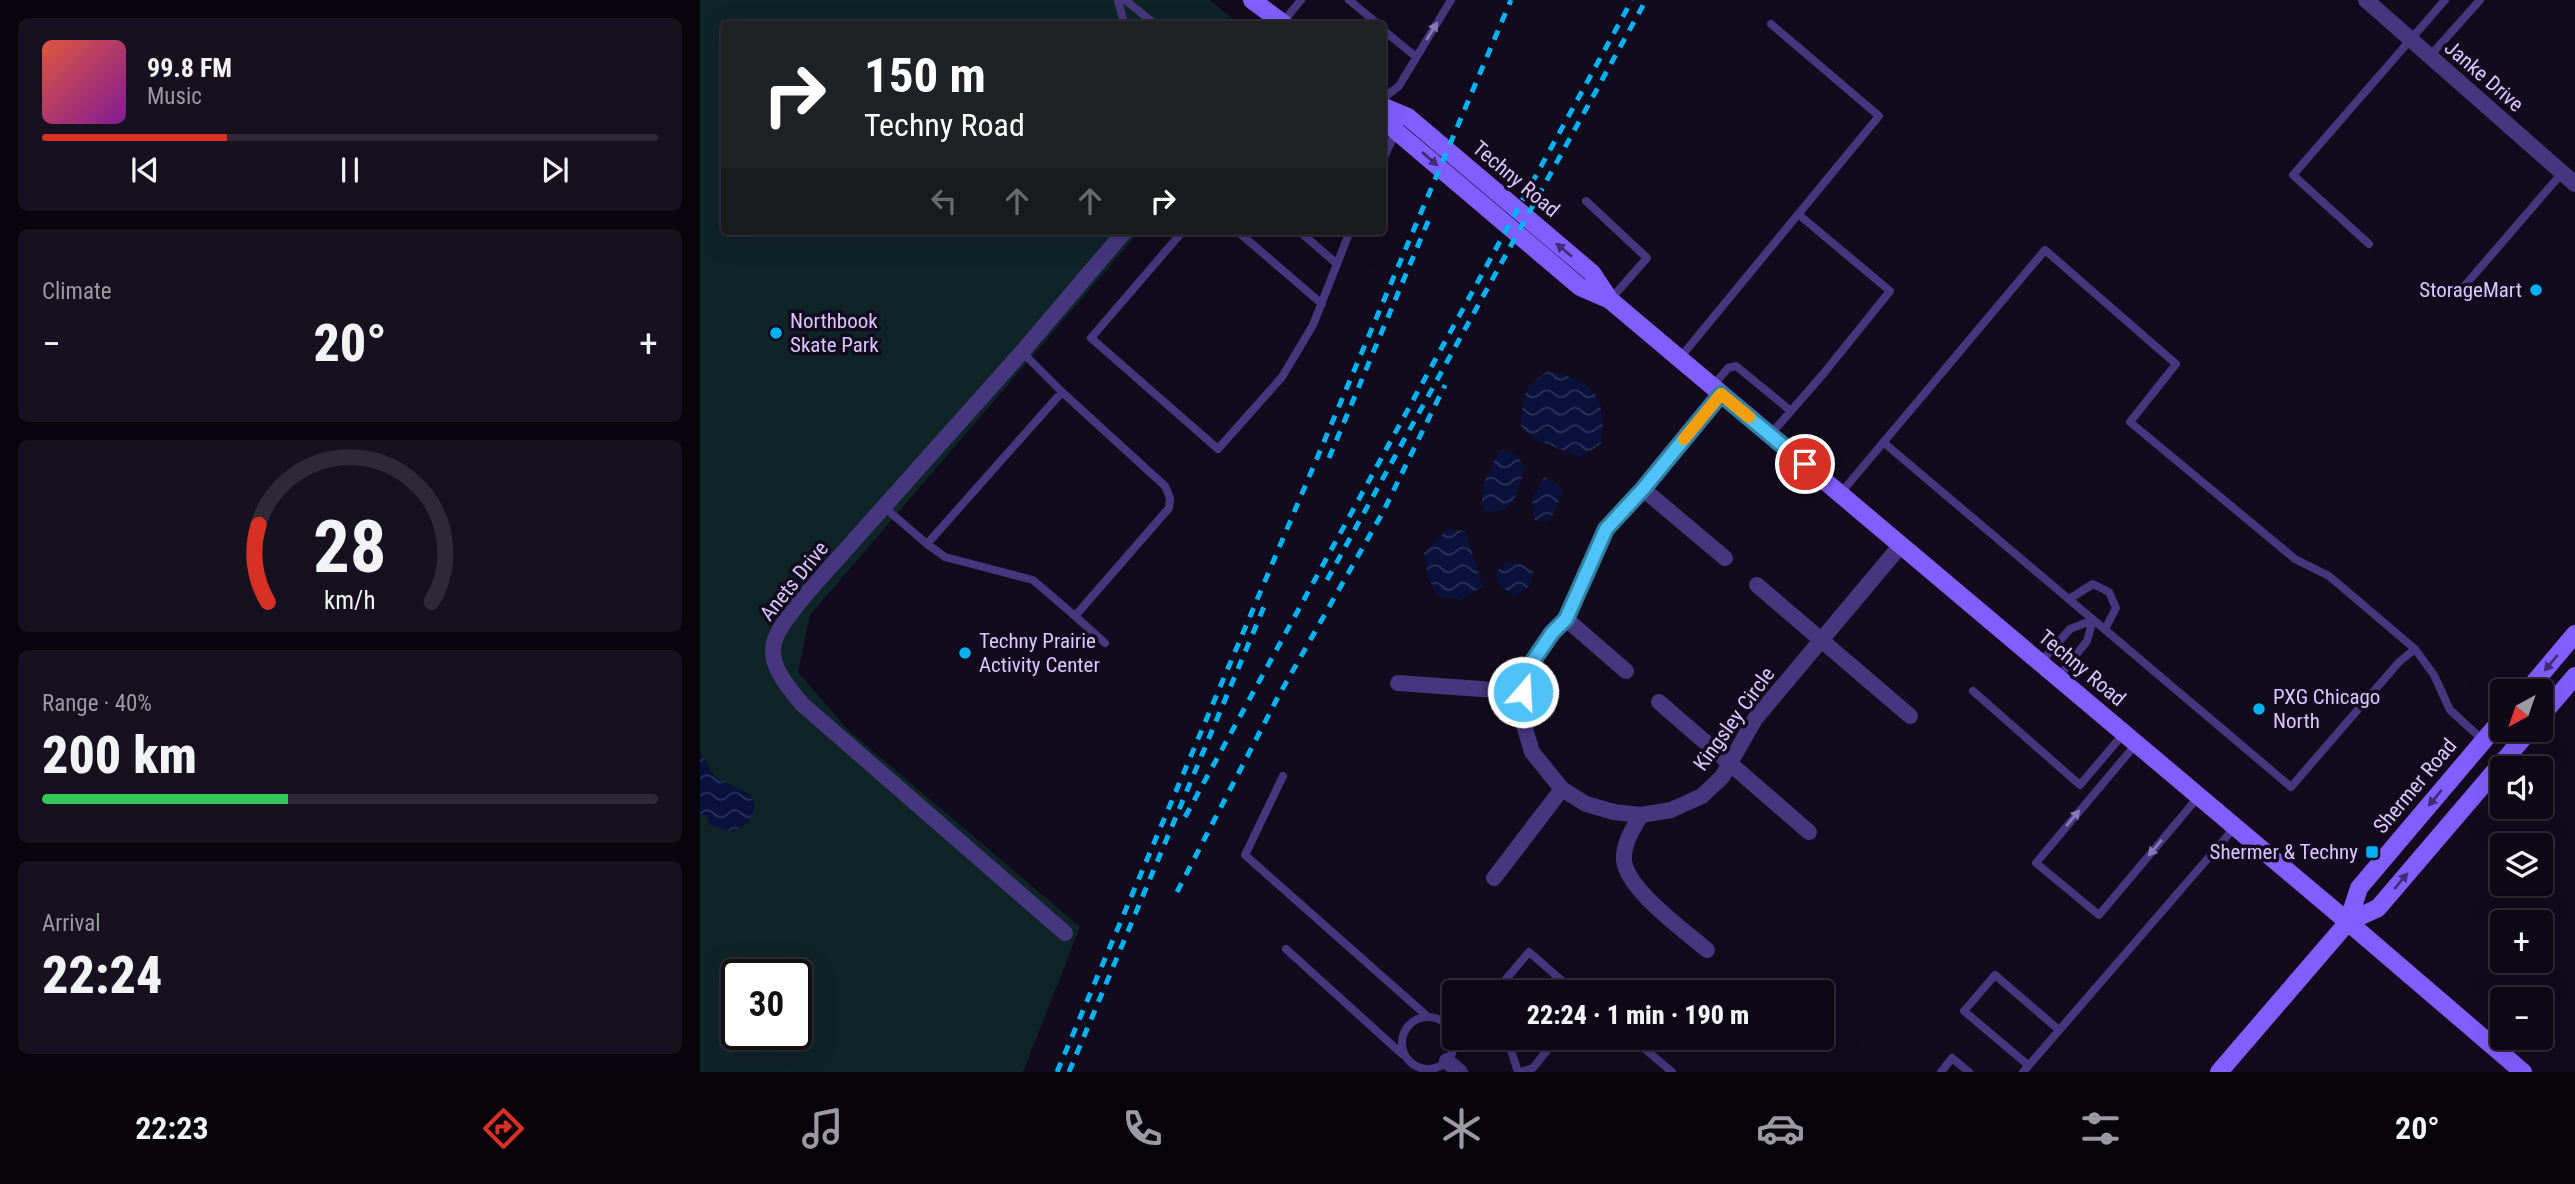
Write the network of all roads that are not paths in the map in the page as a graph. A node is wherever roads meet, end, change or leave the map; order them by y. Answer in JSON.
{"nodes":[{"id":1,"x":1118,"y":0,"type":"edge"},
{"id":2,"x":1125,"y":0,"type":"edge"},
{"id":3,"x":1252,"y":0,"type":"edge"},
{"id":4,"x":1301,"y":0,"type":"edge"},
{"id":5,"x":1349,"y":0,"type":"edge"},
{"id":6,"x":1451,"y":0,"type":"edge"},
{"id":7,"x":2366,"y":0,"type":"edge"},
{"id":8,"x":2445,"y":0,"type":"edge"},
{"id":9,"x":2480,"y":0,"type":"edge"},
{"id":10,"x":1123,"y":21,"type":"edge"},
{"id":11,"x":1151,"y":21,"type":"edge"},
{"id":12,"x":1279,"y":21,"type":"edge"},
{"id":13,"x":1285,"y":21,"type":"edge"},
{"id":14,"x":1374,"y":21,"type":"edge"},
{"id":15,"x":1771,"y":24,"type":"dead end"},
{"id":16,"x":1386,"y":32,"type":"edge"},
{"id":17,"x":2412,"y":41,"type":"junction"},
{"id":18,"x":2430,"y":56,"type":"junction"},
{"id":19,"x":1416,"y":57,"type":"junction"},
{"id":20,"x":1386,"y":96,"type":"edge"},
{"id":21,"x":1386,"y":109,"type":"edge"},
{"id":22,"x":1386,"y":115,"type":"edge"},
{"id":23,"x":1396,"y":131,"type":"junction"},
{"id":24,"x":1386,"y":152,"type":"edge"},
{"id":25,"x":2562,"y":173,"type":"junction"},
{"id":26,"x":2575,"y":184,"type":"edge"},
{"id":27,"x":1586,"y":201,"type":"dead end"},
{"id":28,"x":1798,"y":214,"type":"junction"},
{"id":29,"x":1122,"y":235,"type":"edge"},
{"id":30,"x":1180,"y":235,"type":"edge"},
{"id":31,"x":1242,"y":235,"type":"edge"},
{"id":32,"x":1304,"y":235,"type":"edge"},
{"id":33,"x":1348,"y":235,"type":"edge"},
{"id":34,"x":2370,"y":244,"type":"dead end"},
{"id":35,"x":1337,"y":264,"type":"junction"},
{"id":36,"x":2461,"y":290,"type":"dead end"},
{"id":37,"x":1610,"y":300,"type":"junction"},
{"id":38,"x":1322,"y":304,"type":"junction"},
{"id":39,"x":1022,"y":352,"type":"junction"},
{"id":40,"x":1679,"y":359,"type":"junction"},
{"id":41,"x":1717,"y":390,"type":"junction"},
{"id":42,"x":1062,"y":392,"type":"junction"},
{"id":43,"x":1791,"y":411,"type":"junction"},
{"id":44,"x":1770,"y":435,"type":"junction"},
{"id":45,"x":1883,"y":442,"type":"junction"},
{"id":46,"x":1643,"y":489,"type":"junction"},
{"id":47,"x":1840,"y":494,"type":"junction"},
{"id":48,"x":884,"y":507,"type":"junction"},
{"id":49,"x":927,"y":544,"type":"junction"},
{"id":50,"x":1901,"y":545,"type":"junction"},
{"id":51,"x":1725,"y":558,"type":"dead end"},
{"id":52,"x":1757,"y":585,"type":"dead end"},
{"id":53,"x":2069,"y":599,"type":"junction"},
{"id":54,"x":1075,"y":616,"type":"junction"},
{"id":55,"x":1566,"y":619,"type":"junction"},
{"id":56,"x":2093,"y":620,"type":"junction"},
{"id":57,"x":2105,"y":629,"type":"junction"},
{"id":58,"x":2575,"y":634,"type":"edge"},
{"id":59,"x":1821,"y":639,"type":"junction"},
{"id":60,"x":1105,"y":643,"type":"dead end"},
{"id":61,"x":2415,"y":649,"type":"junction"},
{"id":62,"x":2040,"y":663,"type":"junction"},
{"id":63,"x":1626,"y":671,"type":"dead end"},
{"id":64,"x":2575,"y":676,"type":"edge"},
{"id":65,"x":2058,"y":678,"type":"junction"},
{"id":66,"x":2537,"y":679,"type":"edge"},
{"id":67,"x":1398,"y":683,"type":"dead end"},
{"id":68,"x":1973,"y":691,"type":"dead end"},
{"id":69,"x":1523,"y":692,"type":"junction"},
{"id":70,"x":1659,"y":702,"type":"dead end"},
{"id":71,"x":2553,"y":702,"type":"edge"},
{"id":72,"x":1910,"y":716,"type":"dead end"},
{"id":73,"x":2490,"y":734,"type":"edge"},
{"id":74,"x":2130,"y":738,"type":"junction"},
{"id":75,"x":2484,"y":741,"type":"junction"},
{"id":76,"x":2519,"y":742,"type":"edge"},
{"id":77,"x":1730,"y":763,"type":"junction"},
{"id":78,"x":1283,"y":776,"type":"dead end"},
{"id":79,"x":1562,"y":789,"type":"junction"},
{"id":80,"x":2199,"y":796,"type":"junction"},
{"id":81,"x":1641,"y":815,"type":"junction"},
{"id":82,"x":2235,"y":827,"type":"junction"},
{"id":83,"x":1809,"y":832,"type":"dead end"},
{"id":84,"x":1494,"y":878,"type":"dead end"},
{"id":85,"x":2348,"y":922,"type":"junction"},
{"id":86,"x":1065,"y":933,"type":"dead end"},
{"id":87,"x":1286,"y":948,"type":"dead end"},
{"id":88,"x":1707,"y":950,"type":"dead end"},
{"id":89,"x":1505,"y":980,"type":"edge"},
{"id":90,"x":1561,"y":980,"type":"edge"},
{"id":91,"x":1427,"y":1016,"type":"junction"},
{"id":92,"x":2059,"y":1030,"type":"junction"},
{"id":93,"x":1511,"y":1050,"type":"edge"},
{"id":94,"x":1547,"y":1050,"type":"edge"},
{"id":95,"x":1646,"y":1050,"type":"edge"},
{"id":96,"x":1405,"y":1056,"type":"junction"},
{"id":97,"x":1447,"y":1061,"type":"junction"},
{"id":98,"x":2026,"y":1069,"type":"edge"},
{"id":99,"x":1460,"y":1072,"type":"edge"},
{"id":100,"x":1520,"y":1072,"type":"edge"},
{"id":101,"x":1672,"y":1072,"type":"edge"},
{"id":102,"x":1941,"y":1072,"type":"edge"},
{"id":103,"x":1969,"y":1072,"type":"edge"},
{"id":104,"x":2219,"y":1072,"type":"edge"},
{"id":105,"x":2523,"y":1072,"type":"edge"}],
"edges":[{"from":1,"to":10,"type":"lane"},
{"from":2,"to":11,"type":"lane"},
{"from":3,"to":12,"type":"main road"},
{"from":4,"to":13,"type":"lane"},
{"from":5,"to":14,"type":"lane"},
{"from":19,"to":6,"type":"lane","one_way":true},
{"from":7,"to":17,"type":"street","name":"Janke Drive"},
{"from":8,"to":17,"type":"lane"},
{"from":9,"to":18,"type":"lane"},
{"from":15,"to":28,"type":"lane"},
{"from":16,"to":19,"type":"lane"},
{"from":17,"to":18,"type":"street","name":"Janke Drive"},
{"from":17,"to":34,"type":"lane"},
{"from":18,"to":25,"type":"street","name":"Janke Drive"},
{"from":19,"to":20,"type":"lane"},
{"from":37,"to":21,"type":"main road","name":"Techny Road","one_way":true},
{"from":22,"to":23,"type":"main road","name":"Techny Road"},
{"from":23,"to":24,"type":"lane"},
{"from":23,"to":37,"type":"main road","name":"Techny Road","one_way":true},
{"from":25,"to":26,"type":"street","name":"Janke Drive"},
{"from":25,"to":36,"type":"lane"},
{"from":27,"to":37,"type":"lane"},
{"from":28,"to":40,"type":"lane"},
{"from":28,"to":43,"type":"lane"},
{"from":29,"to":39,"type":"street","name":"Anets Drive"},
{"from":30,"to":38,"type":"lane"},
{"from":31,"to":38,"type":"lane"},
{"from":32,"to":35,"type":"lane"},
{"from":33,"to":35,"type":"lane"},
{"from":35,"to":38,"type":"lane"},
{"from":37,"to":40,"type":"main road","name":"Techny Road"},
{"from":39,"to":42,"type":"lane"},
{"from":39,"to":48,"type":"street","name":"Anets Drive"},
{"from":40,"to":41,"type":"main road","name":"Techny Road"},
{"from":41,"to":43,"type":"lane"},
{"from":41,"to":44,"type":"main road","name":"Techny Road"},
{"from":41,"to":46,"type":"street","name":"Kingsley Circle"},
{"from":42,"to":49,"type":"lane"},
{"from":42,"to":54,"type":"lane"},
{"from":43,"to":44,"type":"lane"},
{"from":44,"to":47,"type":"main road","name":"Techny Road"},
{"from":45,"to":47,"type":"lane"},
{"from":45,"to":53,"type":"lane"},
{"from":45,"to":61,"type":"lane"},
{"from":46,"to":51,"type":"street"},
{"from":46,"to":55,"type":"street","name":"Kingsley Circle"},
{"from":47,"to":50,"type":"main road","name":"Techny Road"},
{"from":48,"to":49,"type":"lane"},
{"from":48,"to":86,"type":"street","name":"Anets Drive"},
{"from":49,"to":54,"type":"lane"},
{"from":50,"to":59,"type":"street","name":"Kingsley Circle"},
{"from":50,"to":62,"type":"main road","name":"Techny Road"},
{"from":52,"to":59,"type":"street"},
{"from":53,"to":56,"type":"lane"},
{"from":53,"to":57,"type":"lane"},
{"from":54,"to":60,"type":"lane"},
{"from":55,"to":63,"type":"street"},
{"from":55,"to":69,"type":"street","name":"Kingsley Circle"},
{"from":56,"to":57,"type":"lane"},
{"from":56,"to":62,"type":"lane"},
{"from":56,"to":65,"type":"lane"},
{"from":57,"to":61,"type":"lane"},
{"from":58,"to":66,"type":"main road","one_way":true},
{"from":59,"to":72,"type":"street"},
{"from":59,"to":77,"type":"street","name":"Kingsley Circle"},
{"from":61,"to":75,"type":"lane"},
{"from":62,"to":65,"type":"main road","name":"Techny Road"},
{"from":64,"to":71,"type":"main road"},
{"from":65,"to":74,"type":"main road","name":"Techny Road"},
{"from":67,"to":69,"type":"street"},
{"from":68,"to":74,"type":"lane"},
{"from":69,"to":79,"type":"street","name":"Kingsley Circle"},
{"from":70,"to":77,"type":"street"},
{"from":73,"to":75,"type":"main road","name":"Shermer Road"},
{"from":74,"to":80,"type":"main road","name":"Techny Road"},
{"from":80,"to":74,"type":"lane","one_way":true},
{"from":75,"to":85,"type":"main road","name":"Shermer Road","one_way":true},
{"from":85,"to":76,"type":"main road","name":"Shermer Road","one_way":true},
{"from":77,"to":81,"type":"street","name":"Kingsley Circle"},
{"from":77,"to":83,"type":"street"},
{"from":78,"to":91,"type":"lane"},
{"from":79,"to":81,"type":"street","name":"Kingsley Circle"},
{"from":79,"to":84,"type":"street"},
{"from":80,"to":82,"type":"main road","name":"Techny Road"},
{"from":81,"to":88,"type":"street"},
{"from":82,"to":85,"type":"main road","name":"Techny Road"},
{"from":82,"to":92,"type":"lane"},
{"from":85,"to":104,"type":"main road","name":"Shermer Road"},
{"from":85,"to":105,"type":"main road","name":"Techny Road"},
{"from":87,"to":96,"type":"lane"},
{"from":89,"to":90,"type":"lane"},
{"from":91,"to":96,"type":"lane"},
{"from":91,"to":97,"type":"lane"},
{"from":92,"to":98,"type":"lane"},
{"from":92,"to":98,"type":"lane"},
{"from":93,"to":100,"type":"lane"},
{"from":94,"to":100,"type":"lane"},
{"from":95,"to":101,"type":"lane"},
{"from":96,"to":97,"type":"lane"},
{"from":97,"to":99,"type":"street"},
{"from":102,"to":103,"type":"lane"}]}
